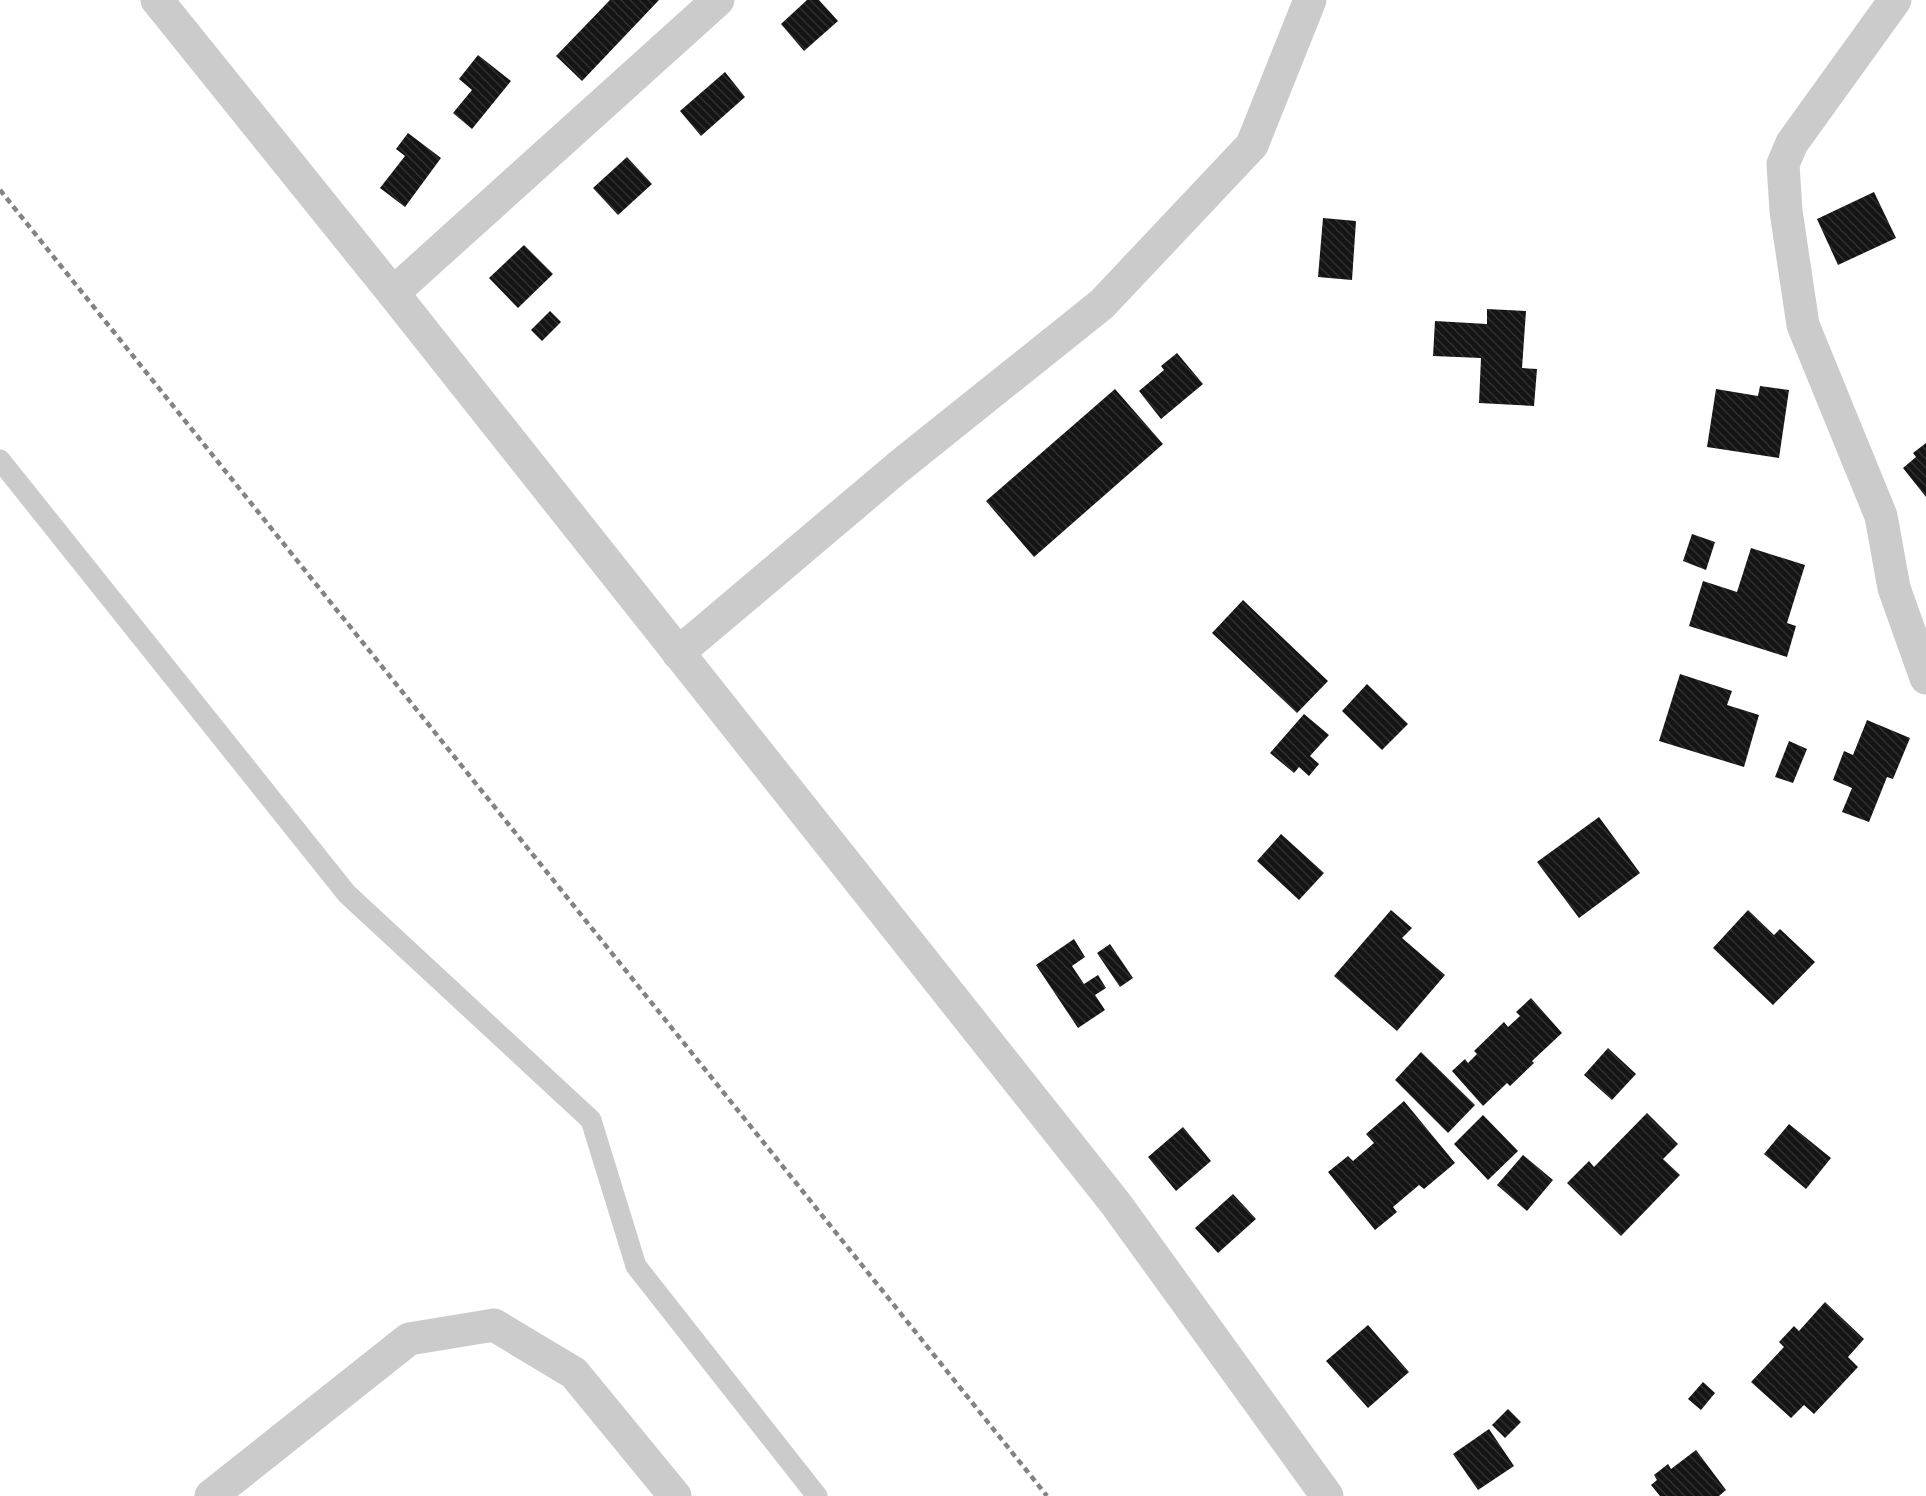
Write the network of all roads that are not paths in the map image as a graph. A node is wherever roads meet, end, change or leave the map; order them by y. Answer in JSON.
{"nodes":[{"id":1,"x":157,"y":0,"type":"edge"},
{"id":2,"x":718,"y":0,"type":"edge"},
{"id":3,"x":1310,"y":0,"type":"edge"},
{"id":4,"x":1895,"y":0,"type":"edge"},
{"id":5,"x":393,"y":293,"type":"junction"},
{"id":6,"x":0,"y":460,"type":"edge"},
{"id":7,"x":678,"y":653,"type":"junction"},
{"id":8,"x":1926,"y":678,"type":"edge"},
{"id":9,"x":211,"y":1496,"type":"edge"},
{"id":10,"x":675,"y":1496,"type":"edge"},
{"id":11,"x":817,"y":1496,"type":"edge"},
{"id":12,"x":1327,"y":1496,"type":"edge"}],
"edges":[{"from":1,"to":5,"type":"street"},
{"from":2,"to":5,"type":"street"},
{"from":3,"to":7,"type":"street"},
{"from":4,"to":8,"type":"street"},
{"from":5,"to":7,"type":"street"},
{"from":6,"to":11,"type":"lane"},
{"from":7,"to":12,"type":"street"},
{"from":9,"to":10,"type":"street"}]}
